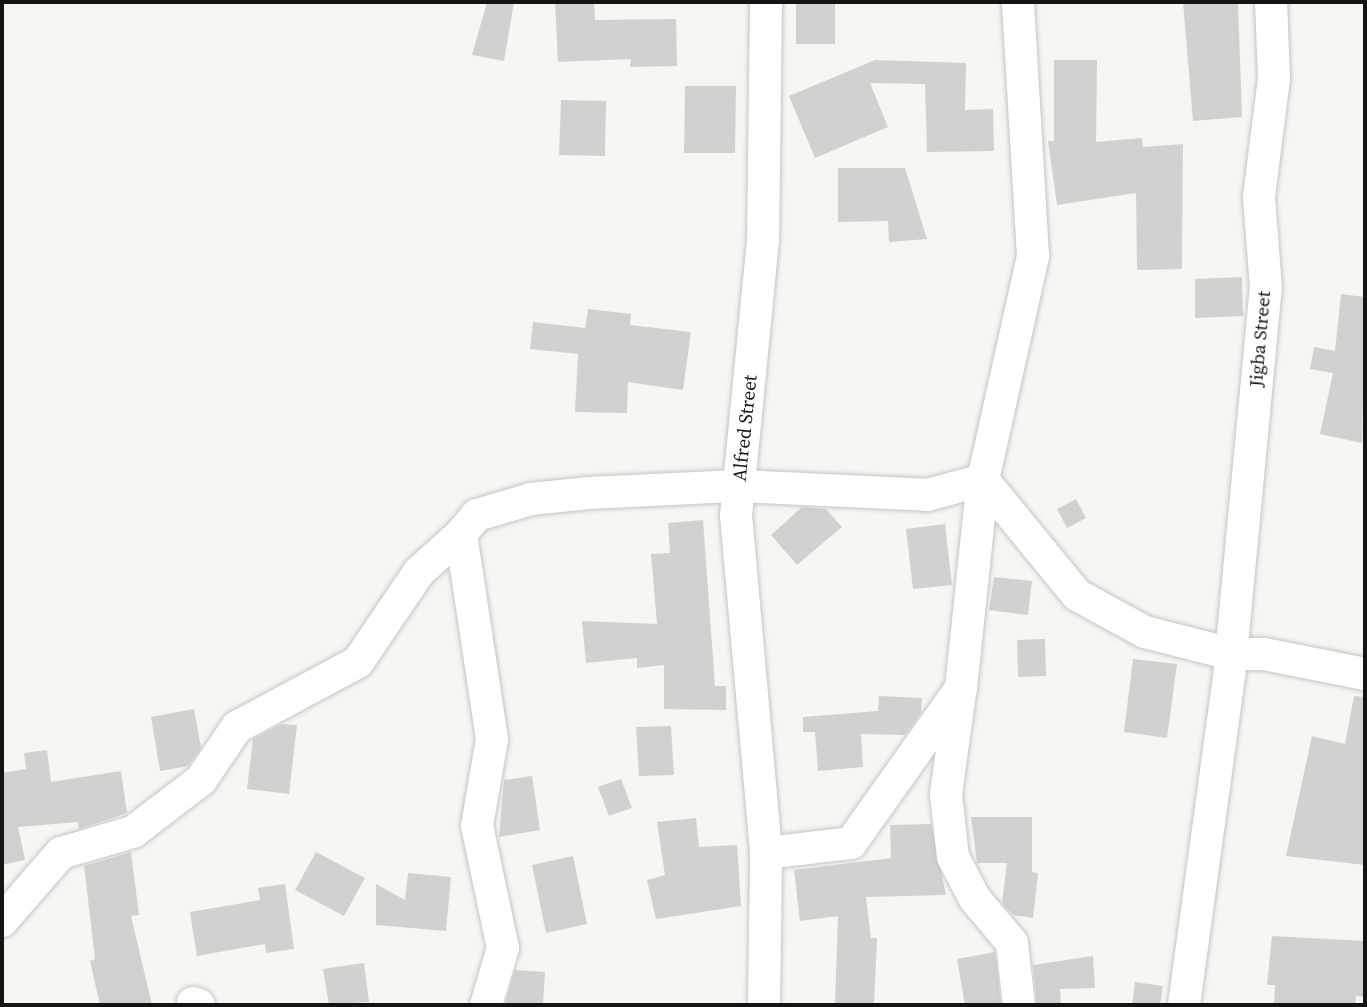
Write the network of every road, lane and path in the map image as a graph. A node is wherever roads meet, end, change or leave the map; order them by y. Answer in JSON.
{"nodes":[{"id":1,"x":765,"y":2,"type":"edge"},
{"id":2,"x":1018,"y":2,"type":"edge"},
{"id":3,"x":1271,"y":2,"type":"edge"},
{"id":4,"x":984,"y":480,"type":"junction"},
{"id":5,"x":739,"y":486,"type":"junction"},
{"id":6,"x":461,"y":534,"type":"junction"},
{"id":7,"x":1230,"y":666,"type":"junction"},
{"id":8,"x":1365,"y":674,"type":"edge"},
{"id":9,"x":961,"y":688,"type":"junction"},
{"id":10,"x":766,"y":853,"type":"junction"},
{"id":11,"x":2,"y":921,"type":"edge"},
{"id":12,"x":486,"y":1005,"type":"edge"},
{"id":13,"x":764,"y":1005,"type":"edge"},
{"id":14,"x":1019,"y":1005,"type":"edge"},
{"id":15,"x":1184,"y":1005,"type":"edge"}],
"edges":[{"from":1,"to":5,"type":"street","name":"Alfred Street"},
{"from":2,"to":4,"type":"street"},
{"from":3,"to":7,"type":"street","name":"Jigba Street"},
{"from":4,"to":5,"type":"street"},
{"from":4,"to":7,"type":"street"},
{"from":4,"to":9,"type":"street"},
{"from":5,"to":6,"type":"street"},
{"from":5,"to":10,"type":"street","name":"Alfred Street"},
{"from":6,"to":11,"type":"street"},
{"from":6,"to":12,"type":"street"},
{"from":7,"to":8,"type":"street"},
{"from":7,"to":15,"type":"street","name":"Jigba Street"},
{"from":9,"to":10,"type":"street"},
{"from":9,"to":14,"type":"street"},
{"from":10,"to":13,"type":"street","name":"Alfred Street"}]}
